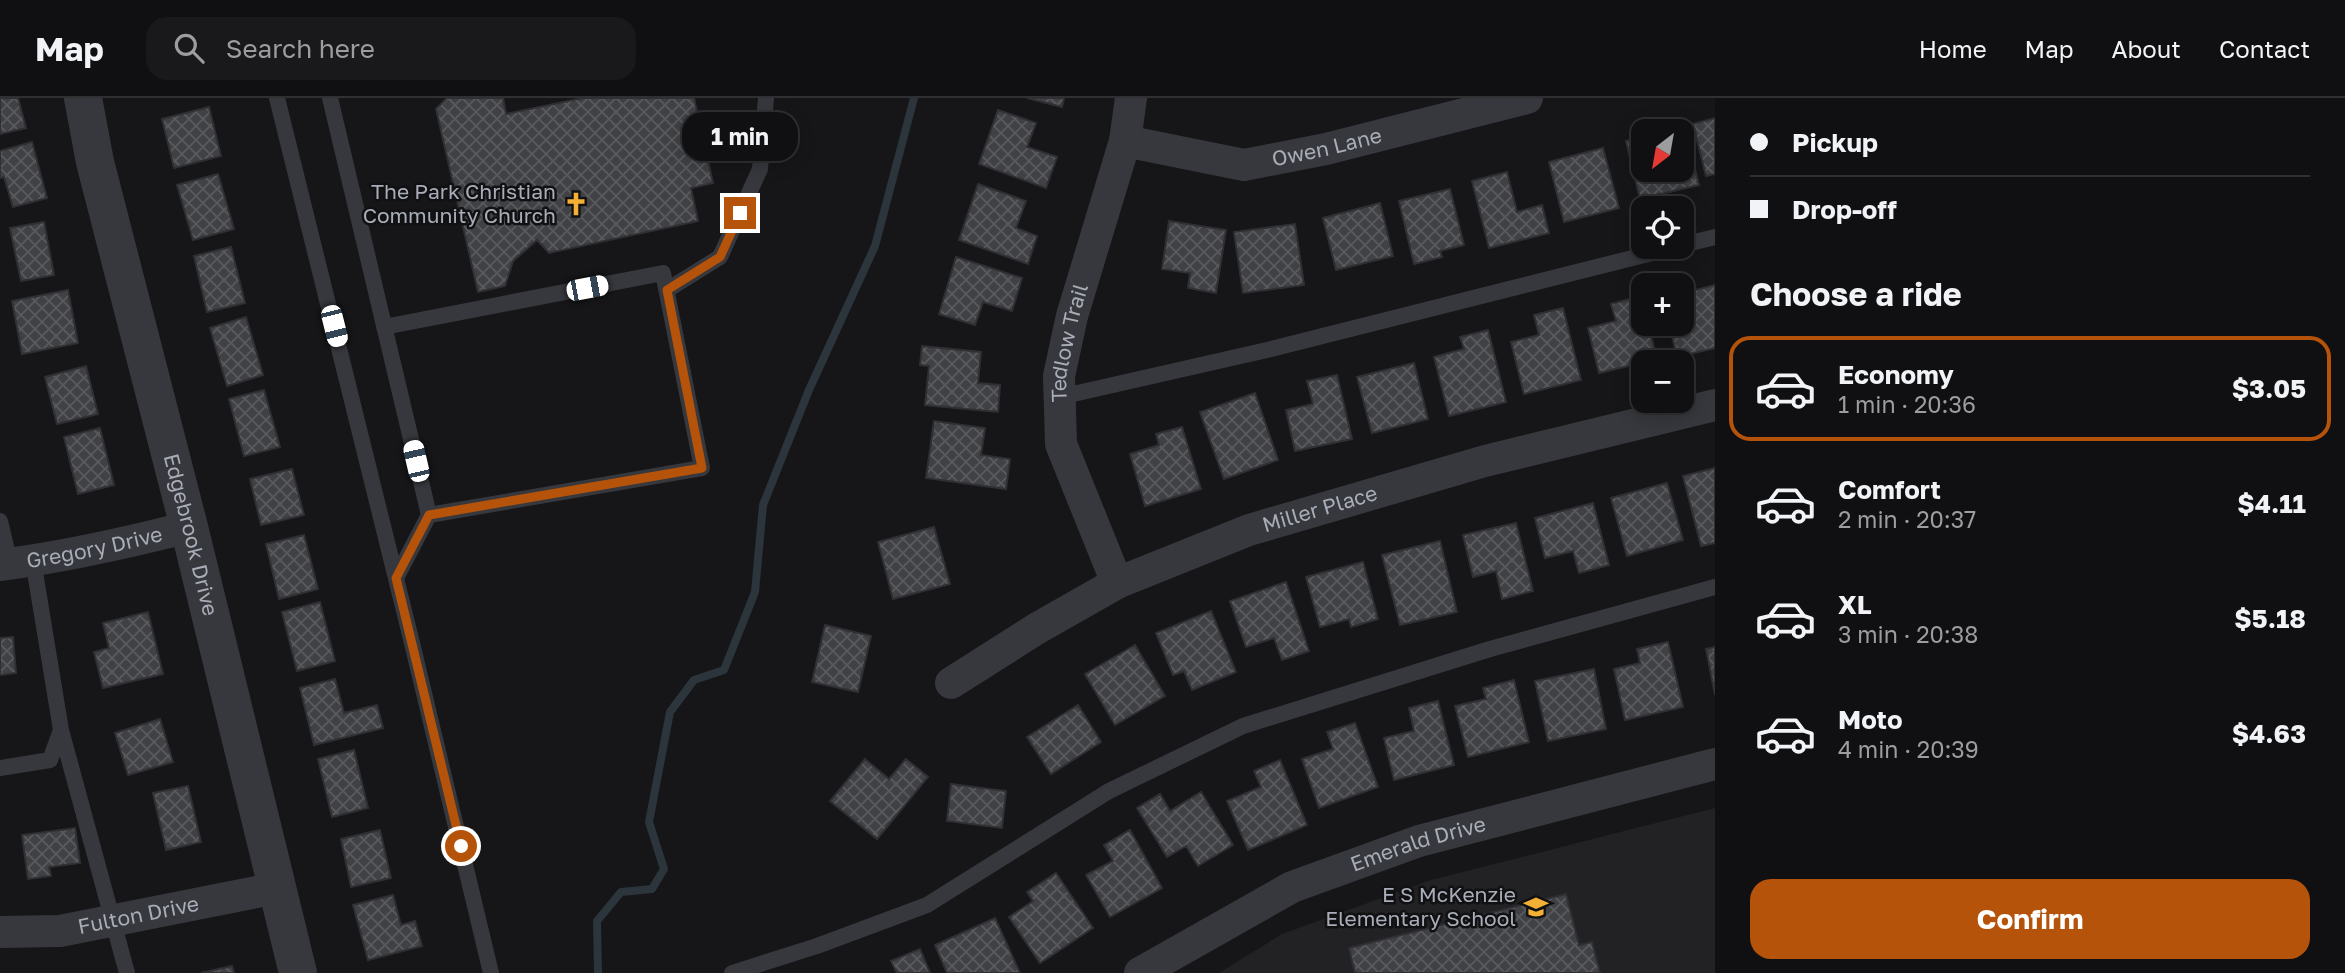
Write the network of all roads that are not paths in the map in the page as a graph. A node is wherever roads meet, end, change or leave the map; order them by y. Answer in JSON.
{"nodes":[{"id":1,"x":83,"y":98,"type":"edge"},
{"id":2,"x":276,"y":98,"type":"edge"},
{"id":3,"x":330,"y":98,"type":"edge"},
{"id":4,"x":766,"y":98,"type":"edge"},
{"id":5,"x":1131,"y":98,"type":"edge"},
{"id":6,"x":1527,"y":98,"type":"edge"},
{"id":7,"x":1125,"y":141,"type":"junction"},
{"id":8,"x":1715,"y":237,"type":"edge"},
{"id":9,"x":1694,"y":242,"type":"edge"},
{"id":10,"x":1631,"y":258,"type":"edge"},
{"id":11,"x":667,"y":290,"type":"junction"},
{"id":12,"x":384,"y":327,"type":"junction"},
{"id":13,"x":1060,"y":397,"type":"junction"},
{"id":14,"x":1715,"y":405,"type":"edge"},
{"id":15,"x":429,"y":515,"type":"junction"},
{"id":16,"x":0,"y":521,"type":"edge"},
{"id":17,"x":189,"y":527,"type":"junction"},
{"id":18,"x":15,"y":563,"type":"edge"},
{"id":19,"x":396,"y":578,"type":"junction"},
{"id":20,"x":1117,"y":583,"type":"junction"},
{"id":21,"x":1715,"y":587,"type":"edge"},
{"id":22,"x":951,"y":683,"type":"dead end"},
{"id":23,"x":61,"y":730,"type":"junction"},
{"id":24,"x":1715,"y":764,"type":"edge"},
{"id":25,"x":0,"y":768,"type":"edge"},
{"id":26,"x":277,"y":888,"type":"junction"},
{"id":27,"x":114,"y":921,"type":"junction"},
{"id":28,"x":0,"y":932,"type":"edge"},
{"id":29,"x":127,"y":973,"type":"edge"},
{"id":30,"x":298,"y":973,"type":"edge"},
{"id":31,"x":491,"y":973,"type":"edge"},
{"id":32,"x":732,"y":973,"type":"edge"},
{"id":33,"x":1140,"y":973,"type":"edge"}],
"edges":[{"from":1,"to":17,"type":"street","name":"Edgebrook Drive"},
{"from":2,"to":19,"type":"lane"},
{"from":3,"to":12,"type":"lane"},
{"from":4,"to":11,"type":"lane"},
{"from":5,"to":7,"type":"street","name":"Tedlow Trail"},
{"from":6,"to":7,"type":"street","name":"Owen Lane"},
{"from":7,"to":13,"type":"street","name":"Tedlow Trail"},
{"from":8,"to":9,"type":"lane"},
{"from":10,"to":13,"type":"lane"},
{"from":11,"to":12,"type":"lane"},
{"from":11,"to":15,"type":"lane"},
{"from":12,"to":15,"type":"lane"},
{"from":13,"to":20,"type":"street","name":"Tedlow Trail"},
{"from":14,"to":20,"type":"street","name":"Miller Place"},
{"from":15,"to":19,"type":"lane"},
{"from":16,"to":18,"type":"lane"},
{"from":17,"to":18,"type":"street","name":"Gregory Drive"},
{"from":17,"to":26,"type":"street","name":"Edgebrook Drive"},
{"from":18,"to":23,"type":"lane"},
{"from":19,"to":31,"type":"lane"},
{"from":20,"to":22,"type":"street","name":"Miller Place"},
{"from":21,"to":32,"type":"lane"},
{"from":23,"to":25,"type":"lane"},
{"from":23,"to":27,"type":"lane"},
{"from":24,"to":33,"type":"street","name":"Emerald Drive"},
{"from":26,"to":27,"type":"street","name":"Fulton Drive"},
{"from":26,"to":30,"type":"street","name":"Edgebrook Drive"},
{"from":27,"to":28,"type":"street","name":"Fulton Drive"},
{"from":27,"to":29,"type":"lane"}]}
